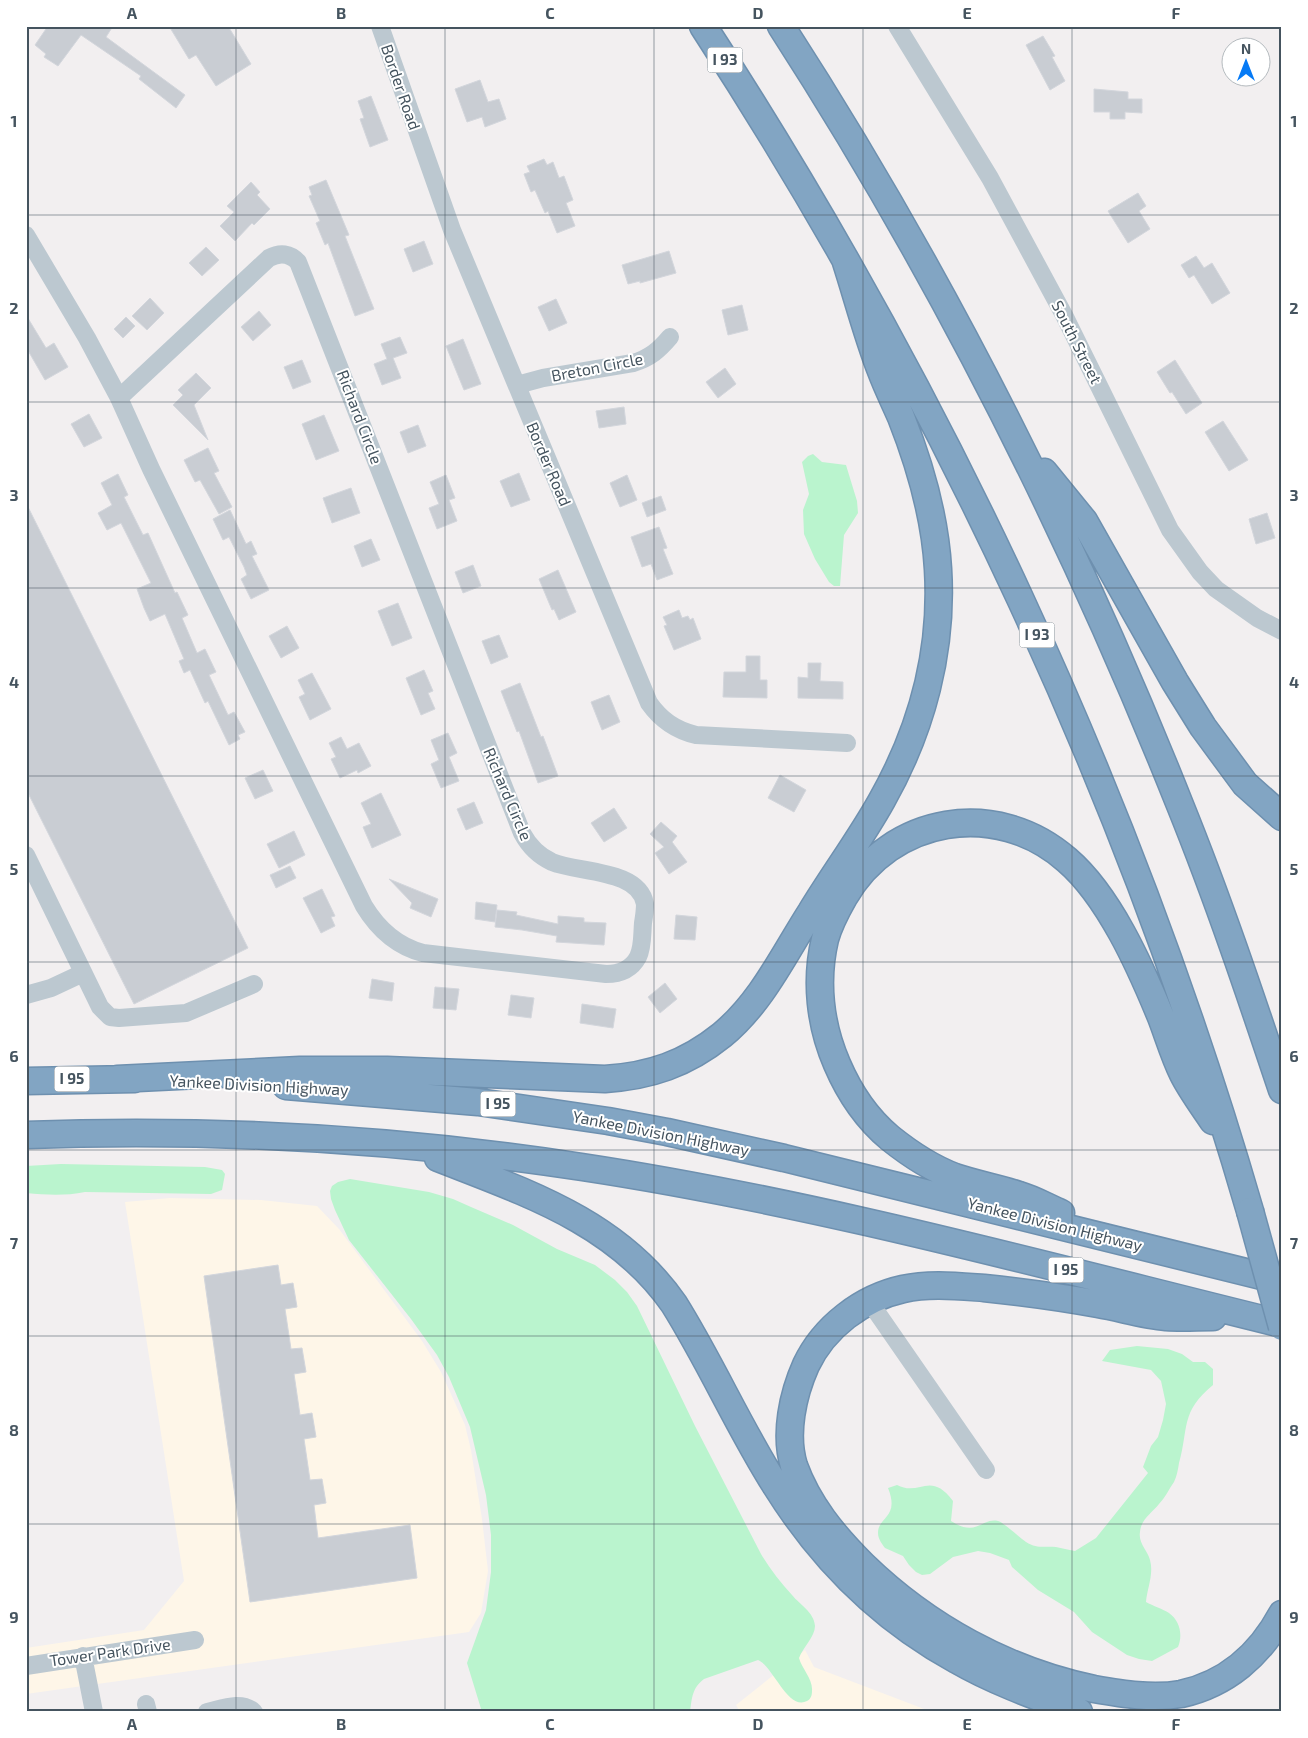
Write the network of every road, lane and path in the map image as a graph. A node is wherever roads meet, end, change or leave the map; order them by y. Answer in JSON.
{"nodes":[{"id":1,"x":380,"y":26,"type":"edge"},
{"id":2,"x":703,"y":26,"type":"edge"},
{"id":3,"x":781,"y":26,"type":"edge"},
{"id":4,"x":898,"y":26,"type":"edge"},
{"id":5,"x":26,"y":235,"type":"edge"},
{"id":6,"x":845,"y":259,"type":"junction"},
{"id":7,"x":670,"y":337,"type":"dead end"},
{"id":8,"x":516,"y":386,"type":"junction"},
{"id":9,"x":119,"y":398,"type":"junction"},
{"id":10,"x":1015,"y":437,"type":"junction"},
{"id":11,"x":1282,"y":631,"type":"edge"},
{"id":12,"x":848,"y":743,"type":"dead end"},
{"id":13,"x":1282,"y":817,"type":"edge"},
{"id":14,"x":26,"y":855,"type":"edge"},
{"id":15,"x":83,"y":973,"type":"junction"},
{"id":16,"x":254,"y":984,"type":"dead end"},
{"id":17,"x":26,"y":995,"type":"edge"},
{"id":18,"x":117,"y":1079,"type":"junction"},
{"id":19,"x":26,"y":1081,"type":"edge"},
{"id":20,"x":1282,"y":1090,"type":"edge"},
{"id":21,"x":26,"y":1135,"type":"edge"},
{"id":22,"x":405,"y":1146,"type":"junction"},
{"id":23,"x":1232,"y":1151,"type":"junction"},
{"id":24,"x":1124,"y":1241,"type":"junction"},
{"id":25,"x":1282,"y":1281,"type":"edge"},
{"id":26,"x":869,"y":1301,"type":"junction"},
{"id":27,"x":1255,"y":1318,"type":"junction"},
{"id":28,"x":1282,"y":1326,"type":"edge"},
{"id":29,"x":986,"y":1470,"type":"dead end"},
{"id":30,"x":1282,"y":1614,"type":"edge"},
{"id":31,"x":194,"y":1640,"type":"dead end"},
{"id":32,"x":83,"y":1656,"type":"junction"},
{"id":33,"x":26,"y":1666,"type":"edge"},
{"id":34,"x":94,"y":1712,"type":"edge"},
{"id":35,"x":207,"y":1712,"type":"edge"},
{"id":36,"x":254,"y":1712,"type":"edge"},
{"id":37,"x":1079,"y":1712,"type":"edge"}],
"edges":[{"from":1,"to":8,"type":"street","name":"Border Road"},
{"from":2,"to":6,"type":"highway","number":"I 93"},
{"from":3,"to":10,"type":"highway"},
{"from":4,"to":11,"type":"street","name":"South Street"},
{"from":5,"to":9,"type":"street","name":"Richard Circle"},
{"from":6,"to":18,"type":"highway"},
{"from":6,"to":23,"type":"highway","number":"I 93"},
{"from":7,"to":8,"type":"street","name":"Breton Circle"},
{"from":8,"to":12,"type":"street","name":"Border Road"},
{"from":9,"to":9,"type":"street","name":"Richard Circle"},
{"from":10,"to":13,"type":"highway"},
{"from":10,"to":20,"type":"highway"},
{"from":14,"to":15,"type":"street"},
{"from":15,"to":16,"type":"street"},
{"from":15,"to":17,"type":"street"},
{"from":18,"to":19,"type":"highway","name":"Yankee Division Highway","number":"I 95"},
{"from":18,"to":24,"type":"highway","name":"Yankee Division Highway","number":"I 95"},
{"from":21,"to":22,"type":"highway","number":"I 95"},
{"from":22,"to":27,"type":"highway","number":"I 95"},
{"from":22,"to":37,"type":"highway"},
{"from":23,"to":24,"type":"highway"},
{"from":23,"to":28,"type":"highway","number":"I 93","bridge":true},
{"from":24,"to":25,"type":"highway","name":"Yankee Division Highway","number":"I 95"},
{"from":26,"to":27,"type":"highway"},
{"from":26,"to":29,"type":"street"},
{"from":26,"to":30,"type":"highway"},
{"from":27,"to":28,"type":"highway","number":"I 95"},
{"from":31,"to":32,"type":"street","name":"Tower Park Drive"},
{"from":32,"to":33,"type":"street","name":"Tower Park Drive"},
{"from":32,"to":34,"type":"street"},
{"from":35,"to":36,"type":"street"}]}
